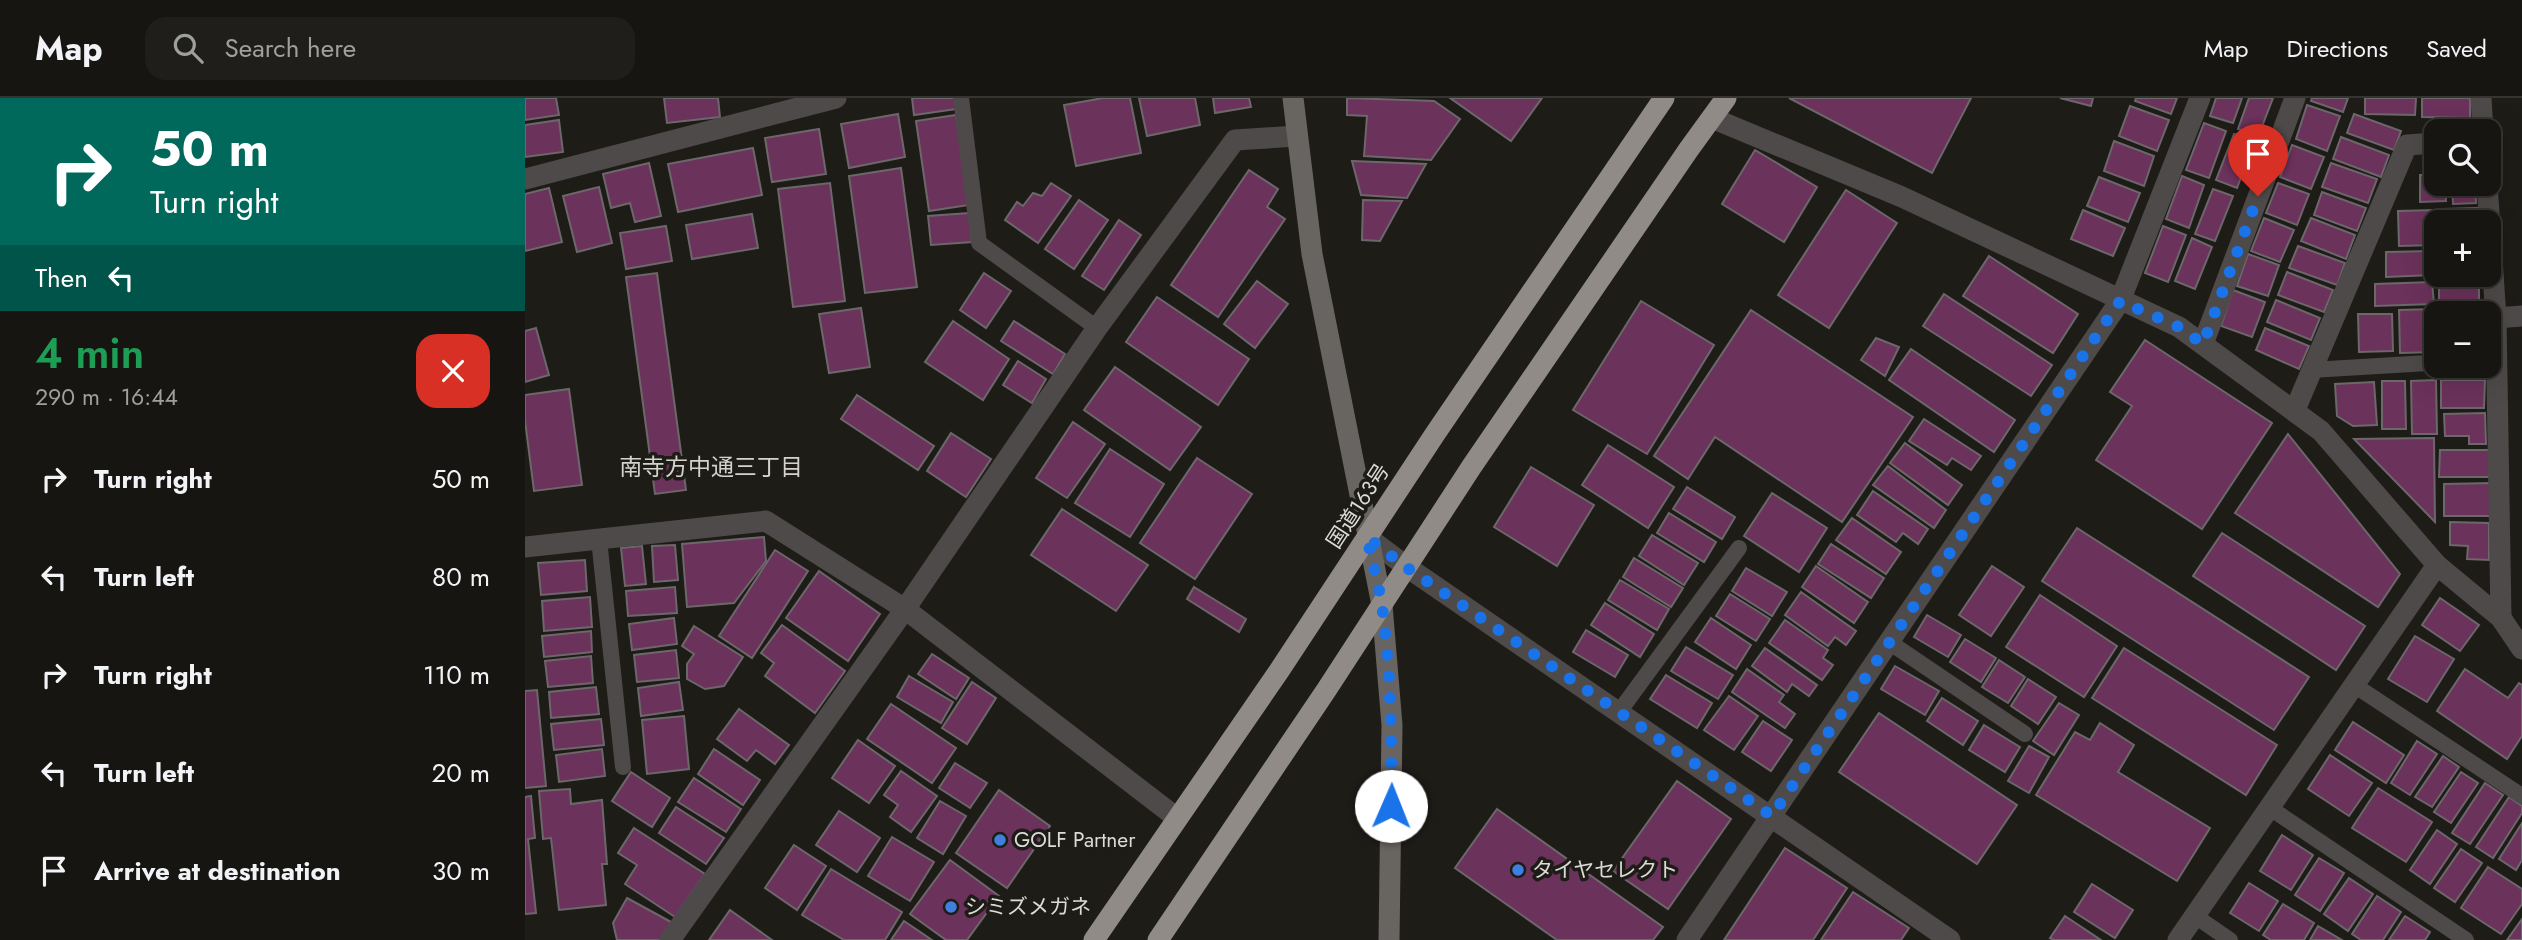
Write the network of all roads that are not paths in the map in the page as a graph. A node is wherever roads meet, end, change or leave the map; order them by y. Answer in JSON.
{"nodes":[{"id":1,"x":836,"y":98,"type":"edge"},
{"id":2,"x":961,"y":98,"type":"edge"},
{"id":3,"x":1293,"y":98,"type":"edge"},
{"id":4,"x":1664,"y":98,"type":"edge"},
{"id":5,"x":1726,"y":98,"type":"edge"},
{"id":6,"x":2200,"y":98,"type":"edge"},
{"id":7,"x":2295,"y":98,"type":"edge"},
{"id":8,"x":2481,"y":98,"type":"edge"},
{"id":9,"x":1712,"y":118,"type":"junction"},
{"id":10,"x":2482,"y":119,"type":"edge"},
{"id":11,"x":1297,"y":136,"type":"junction"},
{"id":12,"x":2424,"y":144,"type":"edge"},
{"id":13,"x":525,"y":179,"type":"edge"},
{"id":14,"x":2488,"y":196,"type":"edge"},
{"id":15,"x":2120,"y":301,"type":"junction"},
{"id":16,"x":2495,"y":301,"type":"edge"},
{"id":17,"x":2522,"y":316,"type":"edge"},
{"id":18,"x":2501,"y":318,"type":"edge"},
{"id":19,"x":1097,"y":328,"type":"junction"},
{"id":20,"x":2203,"y":344,"type":"junction"},
{"id":21,"x":2424,"y":363,"type":"edge"},
{"id":22,"x":2311,"y":370,"type":"junction"},
{"id":23,"x":2497,"y":378,"type":"edge"},
{"id":24,"x":2295,"y":410,"type":"junction"},
{"id":25,"x":1367,"y":537,"type":"junction"},
{"id":26,"x":599,"y":539,"type":"junction"},
{"id":27,"x":525,"y":547,"type":"edge"},
{"id":28,"x":1739,"y":548,"type":"dead end"},
{"id":29,"x":2437,"y":565,"type":"junction"},
{"id":30,"x":1406,"y":567,"type":"junction"},
{"id":31,"x":1382,"y":605,"type":"junction"},
{"id":32,"x":905,"y":609,"type":"junction"},
{"id":33,"x":2501,"y":618,"type":"junction"},
{"id":34,"x":1889,"y":642,"type":"junction"},
{"id":35,"x":2522,"y":649,"type":"edge"},
{"id":36,"x":2354,"y":685,"type":"junction"},
{"id":37,"x":1619,"y":712,"type":"junction"},
{"id":38,"x":2025,"y":734,"type":"dead end"},
{"id":39,"x":623,"y":767,"type":"dead end"},
{"id":40,"x":2522,"y":796,"type":"edge"},
{"id":41,"x":2270,"y":808,"type":"junction"},
{"id":42,"x":1772,"y":816,"type":"junction"},
{"id":43,"x":1177,"y":818,"type":"junction"},
{"id":44,"x":2195,"y":916,"type":"junction"},
{"id":45,"x":670,"y":940,"type":"edge"},
{"id":46,"x":1094,"y":940,"type":"edge"},
{"id":47,"x":1158,"y":940,"type":"edge"},
{"id":48,"x":1389,"y":940,"type":"edge"},
{"id":49,"x":1687,"y":940,"type":"edge"},
{"id":50,"x":1950,"y":940,"type":"edge"},
{"id":51,"x":2178,"y":940,"type":"edge"},
{"id":52,"x":2230,"y":940,"type":"edge"},
{"id":53,"x":2466,"y":940,"type":"edge"}],
"edges":[{"from":1,"to":13,"type":"street"},
{"from":2,"to":19,"type":"lane"},
{"from":3,"to":11,"type":"street"},
{"from":4,"to":25,"type":"highway","name":"国道163号"},
{"from":5,"to":9,"type":"highway"},
{"from":6,"to":15,"type":"street"},
{"from":7,"to":20,"type":"street"},
{"from":8,"to":10,"type":"street"},
{"from":9,"to":15,"type":"street"},
{"from":9,"to":30,"type":"highway"},
{"from":11,"to":19,"type":"street"},
{"from":11,"to":25,"type":"street"},
{"from":12,"to":22,"type":"street"},
{"from":14,"to":16,"type":"street"},
{"from":15,"to":20,"type":"street"},
{"from":15,"to":34,"type":"street"},
{"from":17,"to":18,"type":"street"},
{"from":19,"to":32,"type":"street"},
{"from":20,"to":24,"type":"street"},
{"from":21,"to":22,"type":"lane"},
{"from":22,"to":24,"type":"street"},
{"from":23,"to":33,"type":"street"},
{"from":24,"to":29,"type":"street"},
{"from":25,"to":30,"type":"street"},
{"from":25,"to":31,"type":"street"},
{"from":25,"to":43,"type":"highway","name":"国道163号"},
{"from":26,"to":27,"type":"street"},
{"from":26,"to":32,"type":"street"},
{"from":26,"to":39,"type":"lane"},
{"from":28,"to":37,"type":"lane"},
{"from":29,"to":33,"type":"street"},
{"from":29,"to":36,"type":"street"},
{"from":30,"to":31,"type":"highway"},
{"from":30,"to":37,"type":"street"},
{"from":31,"to":47,"type":"highway"},
{"from":31,"to":48,"type":"street"},
{"from":32,"to":43,"type":"street"},
{"from":32,"to":45,"type":"street"},
{"from":33,"to":35,"type":"street"},
{"from":34,"to":38,"type":"lane"},
{"from":34,"to":42,"type":"street"},
{"from":36,"to":40,"type":"lane"},
{"from":36,"to":41,"type":"street"},
{"from":37,"to":42,"type":"street"},
{"from":41,"to":44,"type":"street"},
{"from":41,"to":53,"type":"lane"},
{"from":42,"to":49,"type":"street"},
{"from":42,"to":50,"type":"street"},
{"from":43,"to":46,"type":"highway","name":"国道163号"},
{"from":44,"to":51,"type":"street"},
{"from":44,"to":52,"type":"lane"}]}
